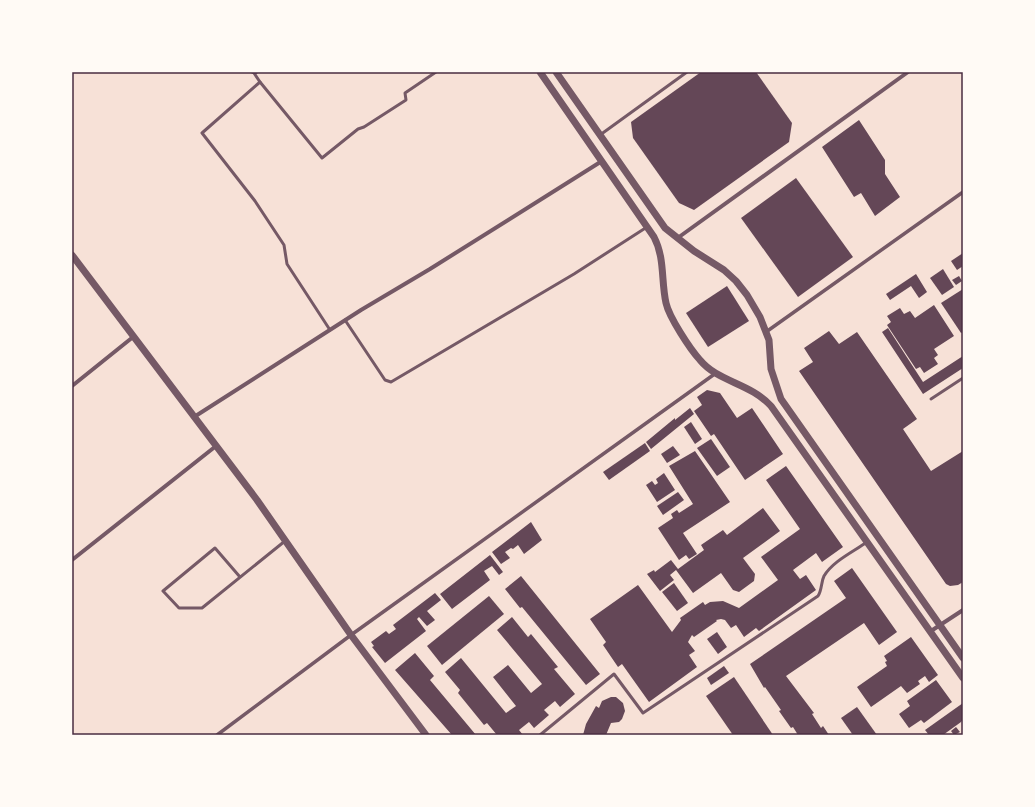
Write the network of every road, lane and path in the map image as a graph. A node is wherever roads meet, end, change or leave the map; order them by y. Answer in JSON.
{"nodes":[{"id":1,"x":254,"y":72,"type":"edge"},
{"id":2,"x":436,"y":72,"type":"edge"},
{"id":3,"x":540,"y":72,"type":"edge"},
{"id":4,"x":556,"y":72,"type":"edge"},
{"id":5,"x":687,"y":72,"type":"edge"},
{"id":6,"x":908,"y":72,"type":"edge"},
{"id":7,"x":260,"y":82,"type":"junction"},
{"id":8,"x":600,"y":135,"type":"junction"},
{"id":9,"x":602,"y":161,"type":"junction"},
{"id":10,"x":963,"y":192,"type":"edge"},
{"id":11,"x":647,"y":226,"type":"junction"},
{"id":12,"x":679,"y":237,"type":"junction"},
{"id":13,"x":72,"y":256,"type":"edge"},
{"id":14,"x":344,"y":320,"type":"junction"},
{"id":15,"x":330,"y":330,"type":"junction"},
{"id":16,"x":766,"y":332,"type":"junction"},
{"id":17,"x":133,"y":337,"type":"junction"},
{"id":18,"x":717,"y":373,"type":"junction"},
{"id":19,"x":963,"y":378,"type":"edge"},
{"id":20,"x":72,"y":386,"type":"edge"},
{"id":21,"x":931,"y":399,"type":"dead end"},
{"id":22,"x":194,"y":417,"type":"junction"},
{"id":23,"x":216,"y":446,"type":"junction"},
{"id":24,"x":285,"y":541,"type":"junction"},
{"id":25,"x":868,"y":542,"type":"junction"},
{"id":26,"x":72,"y":560,"type":"edge"},
{"id":27,"x":240,"y":578,"type":"junction"},
{"id":28,"x":963,"y":610,"type":"edge"},
{"id":29,"x":940,"y":625,"type":"junction"},
{"id":30,"x":931,"y":631,"type":"junction"},
{"id":31,"x":351,"y":635,"type":"junction"},
{"id":32,"x":963,"y":658,"type":"edge"},
{"id":33,"x":963,"y":678,"type":"edge"},
{"id":34,"x":217,"y":735,"type":"edge"},
{"id":35,"x":426,"y":735,"type":"edge"},
{"id":36,"x":540,"y":735,"type":"edge"}],
"edges":[{"from":1,"to":7,"type":"lane"},
{"from":2,"to":7,"type":"lane"},
{"from":3,"to":9,"type":"street"},
{"from":4,"to":8,"type":"street"},
{"from":5,"to":8,"type":"lane"},
{"from":6,"to":12,"type":"street"},
{"from":7,"to":15,"type":"lane"},
{"from":8,"to":12,"type":"street"},
{"from":9,"to":11,"type":"street"},
{"from":9,"to":14,"type":"street"},
{"from":10,"to":16,"type":"street"},
{"from":11,"to":14,"type":"lane"},
{"from":11,"to":18,"type":"street"},
{"from":12,"to":16,"type":"street"},
{"from":13,"to":17,"type":"street"},
{"from":14,"to":15,"type":"street"},
{"from":15,"to":22,"type":"street"},
{"from":16,"to":29,"type":"street"},
{"from":17,"to":20,"type":"street"},
{"from":17,"to":22,"type":"street"},
{"from":18,"to":25,"type":"street"},
{"from":18,"to":31,"type":"street"},
{"from":19,"to":21,"type":"lane"},
{"from":22,"to":23,"type":"street"},
{"from":23,"to":24,"type":"street"},
{"from":23,"to":26,"type":"street"},
{"from":24,"to":27,"type":"lane"},
{"from":24,"to":31,"type":"street"},
{"from":25,"to":30,"type":"street"},
{"from":25,"to":36,"type":"lane"},
{"from":27,"to":27,"type":"lane"},
{"from":28,"to":29,"type":"street"},
{"from":29,"to":30,"type":"street"},
{"from":29,"to":32,"type":"street"},
{"from":30,"to":33,"type":"street"},
{"from":31,"to":34,"type":"street"},
{"from":31,"to":35,"type":"street"}]}
